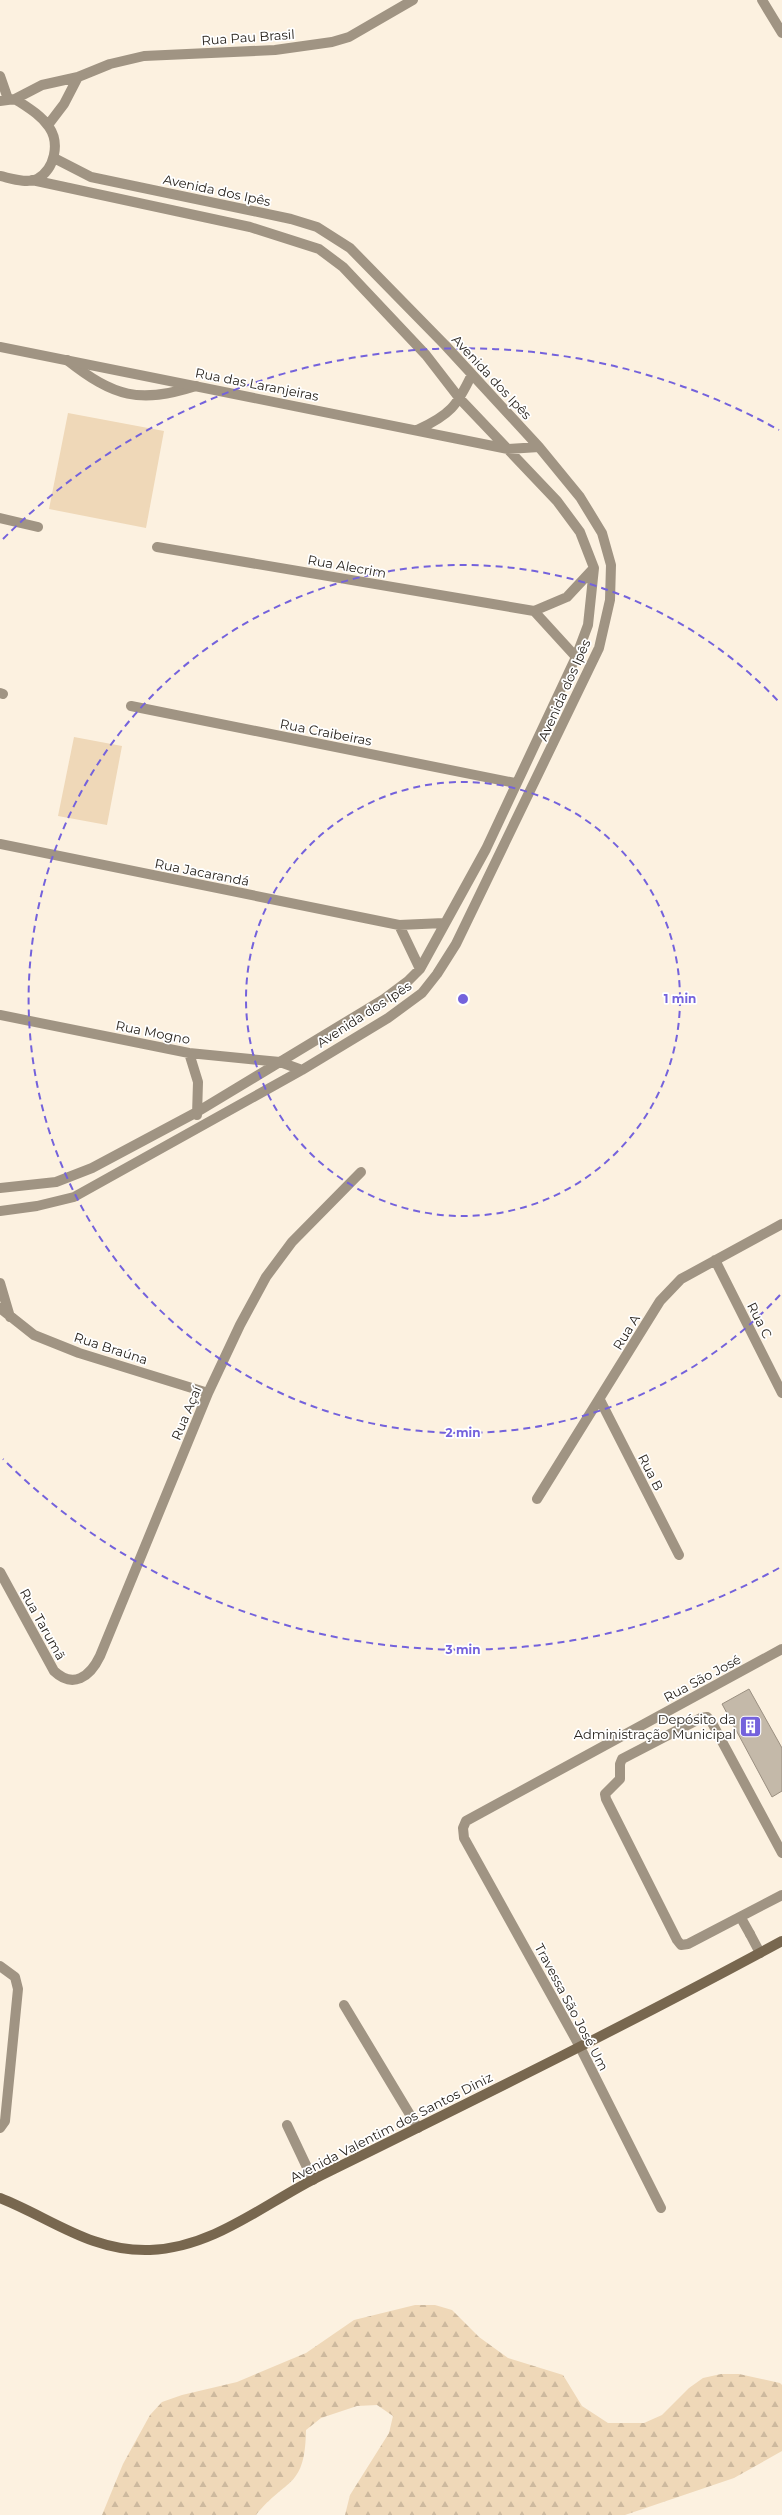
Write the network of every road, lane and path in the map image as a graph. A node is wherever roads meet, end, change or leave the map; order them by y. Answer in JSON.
{"nodes":[{"id":1,"x":413,"y":0,"type":"edge"},
{"id":2,"x":762,"y":0,"type":"edge"},
{"id":3,"x":782,"y":33,"type":"edge"},
{"id":4,"x":0,"y":76,"type":"edge"},
{"id":5,"x":78,"y":77,"type":"junction"},
{"id":6,"x":8,"y":100,"type":"edge"},
{"id":7,"x":48,"y":125,"type":"junction"},
{"id":8,"x":54,"y":158,"type":"junction"},
{"id":9,"x":0,"y":176,"type":"edge"},
{"id":10,"x":32,"y":180,"type":"junction"},
{"id":11,"x":0,"y":347,"type":"edge"},
{"id":12,"x":67,"y":360,"type":"junction"},
{"id":13,"x":472,"y":374,"type":"junction"},
{"id":14,"x":196,"y":386,"type":"junction"},
{"id":15,"x":460,"y":399,"type":"junction"},
{"id":16,"x":417,"y":430,"type":"junction"},
{"id":17,"x":539,"y":447,"type":"junction"},
{"id":18,"x":508,"y":449,"type":"junction"},
{"id":19,"x":0,"y":518,"type":"edge"},
{"id":20,"x":38,"y":526,"type":"dead end"},
{"id":21,"x":157,"y":547,"type":"dead end"},
{"id":22,"x":594,"y":568,"type":"junction"},
{"id":23,"x":534,"y":611,"type":"junction"},
{"id":24,"x":576,"y":657,"type":"junction"},
{"id":25,"x":131,"y":706,"type":"dead end"},
{"id":26,"x":516,"y":783,"type":"junction"},
{"id":27,"x":0,"y":844,"type":"edge"},
{"id":28,"x":444,"y":923,"type":"junction"},
{"id":29,"x":399,"y":925,"type":"junction"},
{"id":30,"x":420,"y":969,"type":"junction"},
{"id":31,"x":0,"y":1014,"type":"edge"},
{"id":32,"x":189,"y":1053,"type":"junction"},
{"id":33,"x":280,"y":1062,"type":"junction"},
{"id":34,"x":302,"y":1070,"type":"junction"},
{"id":35,"x":197,"y":1112,"type":"junction"},
{"id":36,"x":198,"y":1128,"type":"junction"},
{"id":37,"x":361,"y":1172,"type":"dead end"},
{"id":38,"x":0,"y":1188,"type":"edge"},
{"id":39,"x":0,"y":1211,"type":"edge"},
{"id":40,"x":782,"y":1224,"type":"edge"},
{"id":41,"x":715,"y":1260,"type":"junction"},
{"id":42,"x":0,"y":1283,"type":"edge"},
{"id":43,"x":0,"y":1308,"type":"edge"},
{"id":44,"x":10,"y":1317,"type":"junction"},
{"id":45,"x":208,"y":1393,"type":"junction"},
{"id":46,"x":782,"y":1393,"type":"edge"},
{"id":47,"x":600,"y":1400,"type":"junction"},
{"id":48,"x":537,"y":1500,"type":"dead end"},
{"id":49,"x":679,"y":1555,"type":"dead end"},
{"id":50,"x":0,"y":1572,"type":"edge"},
{"id":51,"x":782,"y":1650,"type":"edge"},
{"id":52,"x":71,"y":1681,"type":"joint"},
{"id":53,"x":466,"y":1821,"type":"joint"},
{"id":54,"x":782,"y":1853,"type":"edge"},
{"id":55,"x":782,"y":1895,"type":"edge"},
{"id":56,"x":741,"y":1918,"type":"junction"},
{"id":57,"x":782,"y":1941,"type":"edge"},
{"id":58,"x":760,"y":1953,"type":"junction"},
{"id":59,"x":0,"y":1966,"type":"edge"},
{"id":60,"x":344,"y":2005,"type":"dead end"},
{"id":61,"x":579,"y":2045,"type":"junction"},
{"id":62,"x":287,"y":2125,"type":"dead end"},
{"id":63,"x":0,"y":2128,"type":"edge"},
{"id":64,"x":418,"y":2128,"type":"junction"},
{"id":65,"x":313,"y":2180,"type":"junction"},
{"id":66,"x":0,"y":2198,"type":"edge"},
{"id":67,"x":661,"y":2208,"type":"dead end"}],
"edges":[{"from":1,"to":5,"type":"street","name":"Rua Pau Brasil"},
{"from":2,"to":3,"type":"street"},
{"from":4,"to":6,"type":"street"},
{"from":5,"to":6,"type":"street","name":"Rua Pau Brasil"},
{"from":5,"to":7,"type":"street"},
{"from":6,"to":7,"type":"street"},
{"from":7,"to":8,"type":"street"},
{"from":8,"to":10,"type":"street"},
{"from":8,"to":13,"type":"street","name":"Avenida dos Ipês"},
{"from":9,"to":10,"type":"street","name":"Avenida dos Ipês"},
{"from":10,"to":15,"type":"street","name":"Avenida dos Ipês"},
{"from":11,"to":12,"type":"street","name":"Rua das Laranjeiras"},
{"from":12,"to":14,"type":"street","name":"Rua das Laranjeiras"},
{"from":12,"to":14,"type":"street"},
{"from":13,"to":15,"type":"street"},
{"from":13,"to":17,"type":"street","name":"Avenida dos Ipês"},
{"from":14,"to":16,"type":"street","name":"Rua das Laranjeiras"},
{"from":15,"to":16,"type":"street"},
{"from":15,"to":18,"type":"street","name":"Avenida dos Ipês"},
{"from":16,"to":18,"type":"street","name":"Rua das Laranjeiras"},
{"from":17,"to":18,"type":"street","name":"Rua das Laranjeiras"},
{"from":17,"to":34,"type":"street","name":"Avenida dos Ipês"},
{"from":18,"to":22,"type":"street","name":"Avenida dos Ipês"},
{"from":19,"to":20,"type":"street"},
{"from":21,"to":23,"type":"street","name":"Rua Alecrim"},
{"from":22,"to":23,"type":"street"},
{"from":22,"to":24,"type":"street","name":"Avenida dos Ipês"},
{"from":23,"to":24,"type":"street"},
{"from":24,"to":26,"type":"street","name":"Avenida dos Ipês"},
{"from":25,"to":26,"type":"street","name":"Rua Craibeiras"},
{"from":26,"to":28,"type":"street","name":"Avenida dos Ipês"},
{"from":27,"to":29,"type":"street","name":"Rua Jacarandá"},
{"from":28,"to":29,"type":"street","name":"Rua Jacarandá"},
{"from":28,"to":30,"type":"street","name":"Avenida dos Ipês"},
{"from":29,"to":30,"type":"street"},
{"from":30,"to":33,"type":"street","name":"Avenida dos Ipês"},
{"from":31,"to":32,"type":"street","name":"Rua Mogno"},
{"from":32,"to":33,"type":"street","name":"Rua Mogno"},
{"from":32,"to":35,"type":"street"},
{"from":33,"to":34,"type":"street","name":"Rua Mogno"},
{"from":33,"to":35,"type":"street","name":"Avenida dos Ipês"},
{"from":34,"to":36,"type":"street","name":"Avenida dos Ipês"},
{"from":35,"to":36,"type":"street"},
{"from":35,"to":38,"type":"street","name":"Avenida dos Ipês"},
{"from":36,"to":39,"type":"street","name":"Avenida dos Ipês"},
{"from":37,"to":45,"type":"street","name":"Rua Açaí"},
{"from":40,"to":41,"type":"street","name":"Rua A"},
{"from":41,"to":46,"type":"street","name":"Rua C"},
{"from":41,"to":47,"type":"street","name":"Rua A"},
{"from":42,"to":44,"type":"street"},
{"from":43,"to":44,"type":"street","name":"Rua Braúna"},
{"from":44,"to":45,"type":"street","name":"Rua Braúna"},
{"from":45,"to":52,"type":"street","name":"Rua Açaí"},
{"from":47,"to":48,"type":"street","name":"Rua A"},
{"from":47,"to":49,"type":"street","name":"Rua B"},
{"from":50,"to":52,"type":"street","name":"Rua Tarumã"},
{"from":51,"to":53,"type":"street","name":"Rua São José"},
{"from":53,"to":61,"type":"street","name":"Travessa São José Um"},
{"from":54,"to":56,"type":"street"},
{"from":55,"to":56,"type":"street"},
{"from":56,"to":58,"type":"street"},
{"from":57,"to":58,"type":"street","name":"Avenida Valentim dos Santos Diniz"},
{"from":58,"to":61,"type":"street","name":"Avenida Valentim dos Santos Diniz"},
{"from":59,"to":63,"type":"street"},
{"from":60,"to":64,"type":"street"},
{"from":61,"to":64,"type":"street","name":"Avenida Valentim dos Santos Diniz"},
{"from":61,"to":67,"type":"street","name":"Travessa São José Um"},
{"from":62,"to":65,"type":"street"},
{"from":64,"to":65,"type":"street","name":"Avenida Valentim dos Santos Diniz"},
{"from":65,"to":66,"type":"street","name":"Avenida Valentim dos Santos Diniz"}]}
